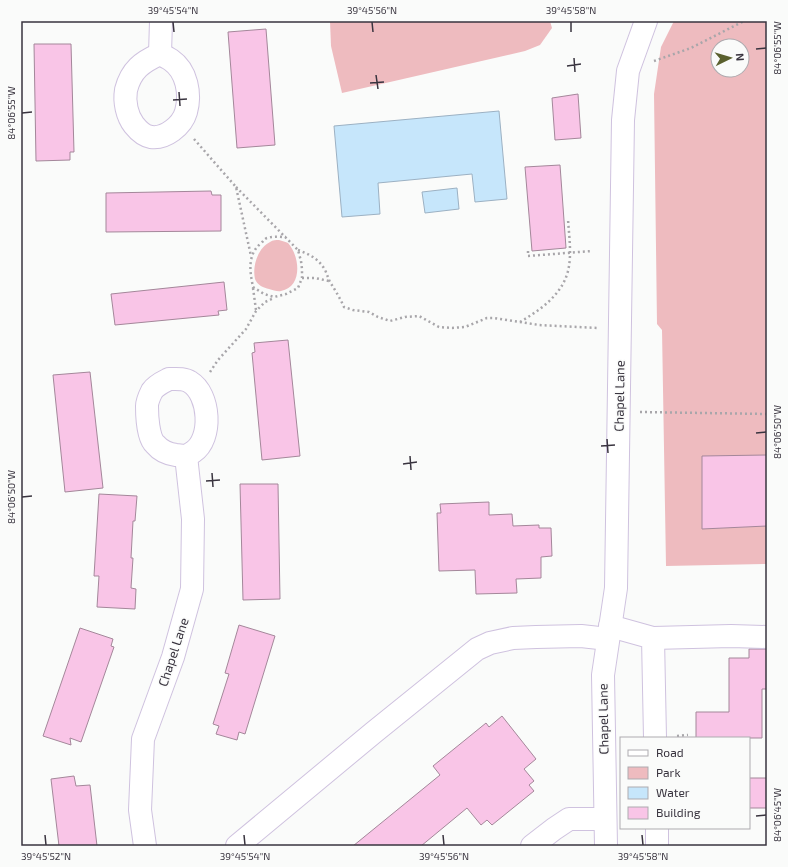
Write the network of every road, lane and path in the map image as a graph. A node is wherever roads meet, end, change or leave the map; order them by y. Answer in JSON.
{"nodes":[{"id":1,"x":161,"y":21,"type":"edge"},
{"id":2,"x":646,"y":21,"type":"edge"},
{"id":3,"x":744,"y":21,"type":"edge"},
{"id":4,"x":160,"y":54,"type":"junction"},
{"id":5,"x":628,"y":71,"type":"junction"},
{"id":6,"x":180,"y":124,"type":"junction"},
{"id":7,"x":236,"y":187,"type":"junction"},
{"id":8,"x":568,"y":219,"type":"dead end"},
{"id":9,"x":286,"y":237,"type":"junction"},
{"id":10,"x":298,"y":250,"type":"junction"},
{"id":11,"x":528,"y":251,"type":"dead end"},
{"id":12,"x":592,"y":251,"type":"dead end"},
{"id":13,"x":570,"y":252,"type":"junction"},
{"id":14,"x":251,"y":257,"type":"junction"},
{"id":15,"x":302,"y":278,"type":"junction"},
{"id":16,"x":329,"y":281,"type":"junction"},
{"id":17,"x":253,"y":288,"type":"junction"},
{"id":18,"x":274,"y":297,"type":"junction"},
{"id":19,"x":256,"y":311,"type":"junction"},
{"id":20,"x":520,"y":322,"type":"junction"},
{"id":21,"x":620,"y":329,"type":"junction"},
{"id":22,"x":198,"y":388,"type":"junction"},
{"id":23,"x":619,"y":412,"type":"junction"},
{"id":24,"x":767,"y":414,"type":"edge"},
{"id":25,"x":186,"y":456,"type":"junction"},
{"id":26,"x":609,"y":633,"type":"junction"},
{"id":27,"x":653,"y":638,"type":"junction"},
{"id":28,"x":767,"y":638,"type":"edge"},
{"id":29,"x":655,"y":737,"type":"edge"},
{"id":30,"x":606,"y":819,"type":"junction"},
{"id":31,"x":657,"y":829,"type":"edge"},
{"id":32,"x":145,"y":846,"type":"edge"},
{"id":33,"x":237,"y":846,"type":"edge"},
{"id":34,"x":532,"y":846,"type":"edge"},
{"id":35,"x":606,"y":846,"type":"edge"},
{"id":36,"x":657,"y":846,"type":"edge"}],
"edges":[{"from":1,"to":4,"type":"street"},
{"from":2,"to":5,"type":"street","name":"Chapel Lane"},
{"from":3,"to":5,"type":"path"},
{"from":4,"to":6,"type":"street"},
{"from":4,"to":6,"type":"street"},
{"from":5,"to":21,"type":"street","name":"Chapel Lane"},
{"from":6,"to":7,"type":"path"},
{"from":7,"to":9,"type":"path"},
{"from":7,"to":14,"type":"path"},
{"from":8,"to":13,"type":"path"},
{"from":9,"to":10,"type":"path"},
{"from":9,"to":14,"type":"path"},
{"from":10,"to":15,"type":"path"},
{"from":10,"to":16,"type":"path"},
{"from":11,"to":13,"type":"path"},
{"from":12,"to":13,"type":"path"},
{"from":13,"to":20,"type":"path"},
{"from":14,"to":17,"type":"path"},
{"from":15,"to":16,"type":"path"},
{"from":15,"to":18,"type":"path"},
{"from":16,"to":20,"type":"path"},
{"from":17,"to":18,"type":"path"},
{"from":17,"to":19,"type":"path"},
{"from":18,"to":19,"type":"path"},
{"from":19,"to":22,"type":"path"},
{"from":20,"to":21,"type":"path"},
{"from":21,"to":23,"type":"street","name":"Chapel Lane"},
{"from":22,"to":25,"type":"street"},
{"from":22,"to":25,"type":"street"},
{"from":23,"to":24,"type":"path"},
{"from":23,"to":26,"type":"street","name":"Chapel Lane"},
{"from":25,"to":32,"type":"street","name":"Chapel Lane"},
{"from":26,"to":27,"type":"street"},
{"from":26,"to":30,"type":"street","name":"Chapel Lane"},
{"from":26,"to":33,"type":"street"},
{"from":27,"to":28,"type":"street"},
{"from":27,"to":29,"type":"street"},
{"from":30,"to":34,"type":"street"},
{"from":30,"to":35,"type":"street","name":"Chapel Lane"},
{"from":31,"to":36,"type":"street"}]}
